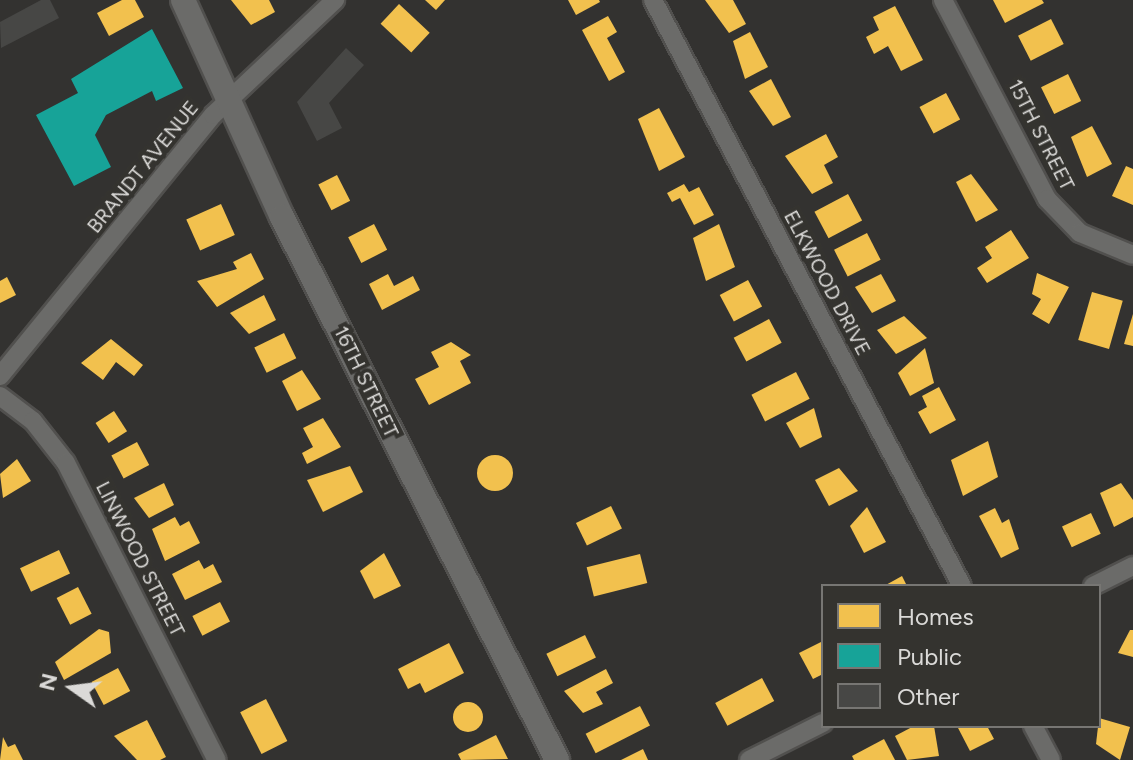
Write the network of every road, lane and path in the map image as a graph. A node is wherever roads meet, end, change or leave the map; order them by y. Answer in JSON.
{"nodes":[{"id":1,"x":183,"y":0,"type":"edge"},
{"id":2,"x":335,"y":0,"type":"edge"},
{"id":3,"x":653,"y":0,"type":"edge"},
{"id":4,"x":943,"y":0,"type":"edge"},
{"id":5,"x":232,"y":97,"type":"junction"},
{"id":6,"x":1133,"y":255,"type":"edge"},
{"id":7,"x":0,"y":376,"type":"edge"},
{"id":8,"x":0,"y":396,"type":"edge"},
{"id":9,"x":1133,"y":566,"type":"edge"},
{"id":10,"x":961,"y":584,"type":"edge"},
{"id":11,"x":1097,"y":584,"type":"edge"},
{"id":12,"x":821,"y":724,"type":"edge"},
{"id":13,"x":1034,"y":728,"type":"edge"},
{"id":14,"x":217,"y":760,"type":"edge"},
{"id":15,"x":557,"y":760,"type":"edge"},
{"id":16,"x":749,"y":760,"type":"edge"},
{"id":17,"x":1051,"y":760,"type":"edge"}],
"edges":[{"from":1,"to":5,"type":"street","name":"16TH STREET"},
{"from":2,"to":5,"type":"street","name":"BRANDT AVENUE"},
{"from":3,"to":10,"type":"street","name":"ELKWOOD DRIVE"},
{"from":4,"to":6,"type":"street","name":"15TH STREET"},
{"from":5,"to":7,"type":"street","name":"BRANDT AVENUE"},
{"from":5,"to":15,"type":"street","name":"16TH STREET"},
{"from":8,"to":14,"type":"street","name":"LINWOOD STREET"},
{"from":9,"to":11,"type":"street"},
{"from":12,"to":16,"type":"street"},
{"from":13,"to":17,"type":"street"}]}
